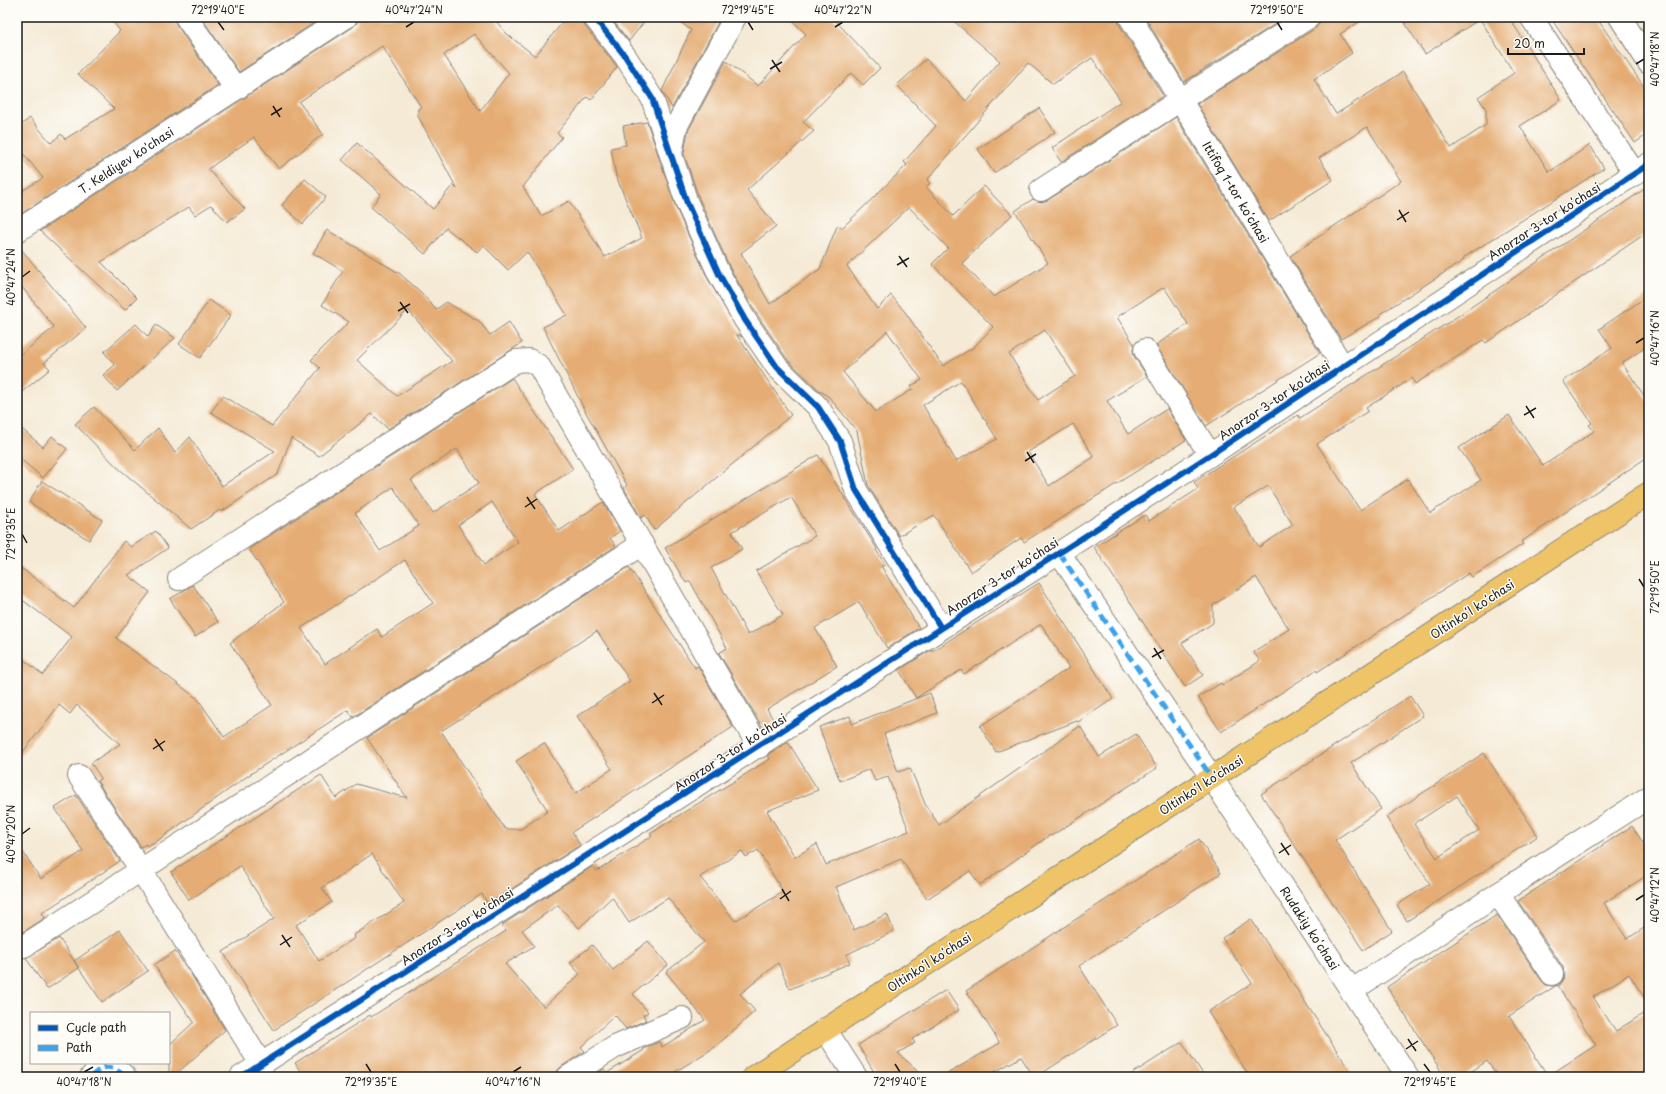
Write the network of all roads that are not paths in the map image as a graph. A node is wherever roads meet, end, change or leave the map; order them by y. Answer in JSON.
{"nodes":[{"id":1,"x":186,"y":17,"type":"edge"},
{"id":2,"x":346,"y":17,"type":"edge"},
{"id":3,"x":594,"y":17,"type":"edge"},
{"id":4,"x":735,"y":17,"type":"edge"},
{"id":5,"x":1130,"y":17,"type":"edge"},
{"id":6,"x":1309,"y":17,"type":"edge"},
{"id":7,"x":1531,"y":17,"type":"edge"},
{"id":8,"x":1620,"y":17,"type":"edge"},
{"id":9,"x":1649,"y":63,"type":"edge"},
{"id":10,"x":236,"y":89,"type":"junction"},
{"id":11,"x":1180,"y":101,"type":"junction"},
{"id":12,"x":671,"y":155,"type":"junction"},
{"id":13,"x":1642,"y":169,"type":"edge"},
{"id":14,"x":1041,"y":190,"type":"dead end"},
{"id":15,"x":17,"y":231,"type":"edge"},
{"id":16,"x":1145,"y":350,"type":"dead end"},
{"id":17,"x":1343,"y":367,"type":"junction"},
{"id":18,"x":1210,"y":455,"type":"junction"},
{"id":19,"x":1649,"y":494,"type":"edge"},
{"id":20,"x":642,"y":544,"type":"junction"},
{"id":21,"x":1059,"y":553,"type":"junction"},
{"id":22,"x":179,"y":579,"type":"dead end"},
{"id":23,"x":941,"y":628,"type":"junction"},
{"id":24,"x":759,"y":747,"type":"junction"},
{"id":25,"x":79,"y":776,"type":"dead end"},
{"id":26,"x":1212,"y":778,"type":"junction"},
{"id":27,"x":1646,"y":805,"type":"edge"},
{"id":28,"x":140,"y":870,"type":"junction"},
{"id":29,"x":1498,"y":894,"type":"junction"},
{"id":30,"x":24,"y":946,"type":"dead end"},
{"id":31,"x":1552,"y":974,"type":"dead end"},
{"id":32,"x":1351,"y":991,"type":"junction"},
{"id":33,"x":682,"y":1018,"type":"dead end"},
{"id":34,"x":825,"y":1029,"type":"junction"},
{"id":35,"x":261,"y":1064,"type":"junction"},
{"id":36,"x":91,"y":1077,"type":"edge"},
{"id":37,"x":125,"y":1077,"type":"edge"},
{"id":38,"x":241,"y":1077,"type":"edge"},
{"id":39,"x":568,"y":1077,"type":"edge"},
{"id":40,"x":753,"y":1077,"type":"edge"},
{"id":41,"x":856,"y":1077,"type":"edge"},
{"id":42,"x":1408,"y":1077,"type":"edge"}],
"edges":[{"from":1,"to":10,"type":"street"},
{"from":2,"to":10,"type":"street","name":"T. Keldiyev ko'chasi"},
{"from":3,"to":12,"type":"street"},
{"from":4,"to":12,"type":"street"},
{"from":5,"to":11,"type":"street","name":"Ittifoq 1-tor koʻchasi"},
{"from":6,"to":11,"type":"street"},
{"from":7,"to":13,"type":"street"},
{"from":8,"to":9,"type":"street"},
{"from":10,"to":15,"type":"street","name":"T. Keldiyev ko'chasi"},
{"from":11,"to":14,"type":"street"},
{"from":11,"to":17,"type":"street","name":"Ittifoq 1-tor koʻchasi"},
{"from":12,"to":23,"type":"street"},
{"from":13,"to":17,"type":"street","name":"Anorzor 3-tor koʻchasi"},
{"from":16,"to":18,"type":"street"},
{"from":17,"to":18,"type":"street","name":"Anorzor 3-tor koʻchasi"},
{"from":18,"to":21,"type":"street","name":"Anorzor 3-tor koʻchasi"},
{"from":19,"to":26,"type":"main road","name":"Oltinkoʻl koʻchasi"},
{"from":20,"to":22,"type":"street"},
{"from":20,"to":24,"type":"street"},
{"from":20,"to":28,"type":"street"},
{"from":21,"to":23,"type":"street","name":"Anorzor 3-tor koʻchasi"},
{"from":21,"to":26,"type":"street","name":"Rudakiy koʻchasi"},
{"from":23,"to":24,"type":"street","name":"Anorzor 3-tor koʻchasi"},
{"from":24,"to":35,"type":"street","name":"Anorzor 3-tor koʻchasi"},
{"from":25,"to":28,"type":"street"},
{"from":26,"to":32,"type":"street","name":"Rudakiy koʻchasi"},
{"from":26,"to":34,"type":"main road","name":"Oltinkoʻl koʻchasi"},
{"from":27,"to":29,"type":"street"},
{"from":28,"to":30,"type":"street"},
{"from":28,"to":35,"type":"street"},
{"from":29,"to":31,"type":"street"},
{"from":29,"to":32,"type":"street"},
{"from":32,"to":42,"type":"street","name":"Rudakiy koʻchasi"},
{"from":33,"to":39,"type":"street"},
{"from":34,"to":40,"type":"main road","name":"Oltinkoʻl koʻchasi"},
{"from":34,"to":41,"type":"street"},
{"from":35,"to":38,"type":"street","name":"Anorzor 3-tor koʻchasi"},
{"from":36,"to":37,"type":"street"}]}
